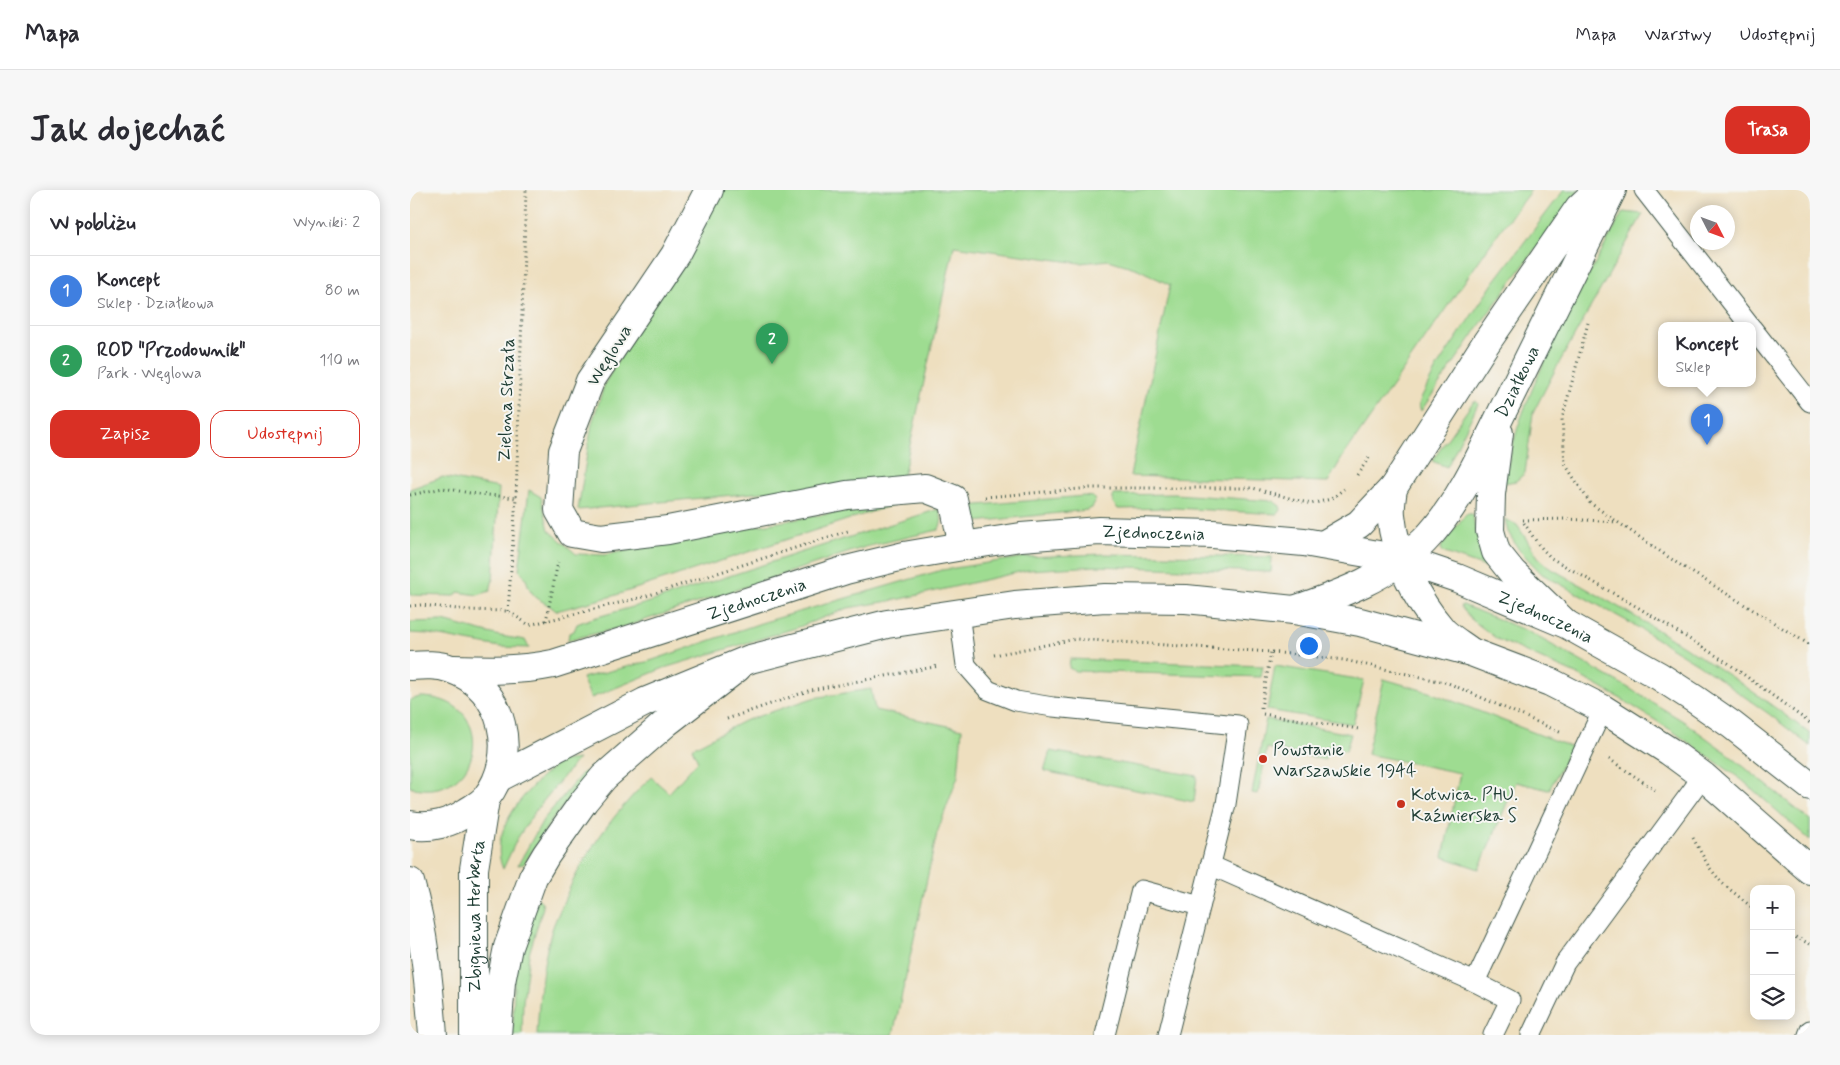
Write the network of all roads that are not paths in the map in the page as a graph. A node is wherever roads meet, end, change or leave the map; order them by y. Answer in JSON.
{"nodes":[{"id":1,"x":709,"y":190,"type":"edge"},
{"id":2,"x":1598,"y":190,"type":"edge"},
{"id":3,"x":1612,"y":190,"type":"edge"},
{"id":4,"x":1644,"y":190,"type":"edge"},
{"id":5,"x":1747,"y":322,"type":"edge"},
{"id":6,"x":1756,"y":333,"type":"edge"},
{"id":7,"x":1810,"y":402,"type":"edge"},
{"id":8,"x":1502,"y":412,"type":"junction"},
{"id":9,"x":1393,"y":488,"type":"junction"},
{"id":10,"x":963,"y":546,"type":"junction"},
{"id":11,"x":1323,"y":546,"type":"junction"},
{"id":12,"x":1401,"y":559,"type":"junction"},
{"id":13,"x":1294,"y":610,"type":"junction"},
{"id":14,"x":959,"y":613,"type":"junction"},
{"id":15,"x":1566,"y":624,"type":"junction"},
{"id":16,"x":1471,"y":652,"type":"junction"},
{"id":17,"x":750,"y":659,"type":"junction"},
{"id":18,"x":410,"y":666,"type":"edge"},
{"id":19,"x":452,"y":669,"type":"junction"},
{"id":20,"x":1603,"y":709,"type":"junction"},
{"id":21,"x":1704,"y":776,"type":"junction"},
{"id":22,"x":1810,"y":786,"type":"edge"},
{"id":23,"x":491,"y":789,"type":"junction"},
{"id":24,"x":410,"y":825,"type":"edge"},
{"id":25,"x":1210,"y":866,"type":"junction"},
{"id":26,"x":1810,"y":870,"type":"edge"},
{"id":27,"x":410,"y":882,"type":"edge"},
{"id":28,"x":1200,"y":906,"type":"junction"},
{"id":29,"x":1474,"y":982,"type":"junction"},
{"id":30,"x":1810,"y":1030,"type":"edge"},
{"id":31,"x":432,"y":1035,"type":"edge"},
{"id":32,"x":474,"y":1035,"type":"edge"},
{"id":33,"x":497,"y":1035,"type":"edge"},
{"id":34,"x":1105,"y":1035,"type":"edge"},
{"id":35,"x":1168,"y":1035,"type":"edge"},
{"id":36,"x":1493,"y":1035,"type":"edge"},
{"id":37,"x":1531,"y":1035,"type":"edge"},
{"id":38,"x":1808,"y":1035,"type":"edge"}],
"edges":[{"from":1,"to":10,"type":"main road","name":"Węglowa"},
{"from":2,"to":9,"type":"main road"},
{"from":3,"to":8,"type":"main road","name":"Działkowa"},
{"from":4,"to":5,"type":"lane"},
{"from":6,"to":7,"type":"lane"},
{"from":8,"to":12,"type":"main road","name":"Działkowa"},
{"from":8,"to":15,"type":"main road"},
{"from":9,"to":11,"type":"main road"},
{"from":9,"to":12,"type":"main road"},
{"from":10,"to":11,"type":"main road","name":"Zjednoczenia"},
{"from":10,"to":19,"type":"main road","name":"Zjednoczenia"},
{"from":11,"to":12,"type":"main road","name":"Zjednoczenia"},
{"from":12,"to":13,"type":"main road","name":"Działkowa"},
{"from":12,"to":15,"type":"main road","name":"Zjednoczenia"},
{"from":12,"to":16,"type":"main road"},
{"from":13,"to":14,"type":"main road"},
{"from":13,"to":16,"type":"main road"},
{"from":14,"to":17,"type":"main road"},
{"from":14,"to":25,"type":"lane"},
{"from":15,"to":22,"type":"main road","name":"Zjednoczenia"},
{"from":16,"to":20,"type":"main road"},
{"from":17,"to":23,"type":"main road"},
{"from":17,"to":33,"type":"main road"},
{"from":18,"to":19,"type":"main road"},
{"from":19,"to":23,"type":"main road","name":"Zbigniewa Herberta"},
{"from":20,"to":21,"type":"main road"},
{"from":20,"to":29,"type":"lane"},
{"from":21,"to":26,"type":"main road"},
{"from":21,"to":37,"type":"lane"},
{"from":23,"to":24,"type":"main road"},
{"from":23,"to":32,"type":"main road","name":"Zbigniewa Herberta"},
{"from":25,"to":28,"type":"lane"},
{"from":25,"to":29,"type":"lane"},
{"from":27,"to":31,"type":"main road"},
{"from":28,"to":34,"type":"lane"},
{"from":28,"to":35,"type":"lane"},
{"from":29,"to":36,"type":"lane"},
{"from":30,"to":38,"type":"lane"}]}
